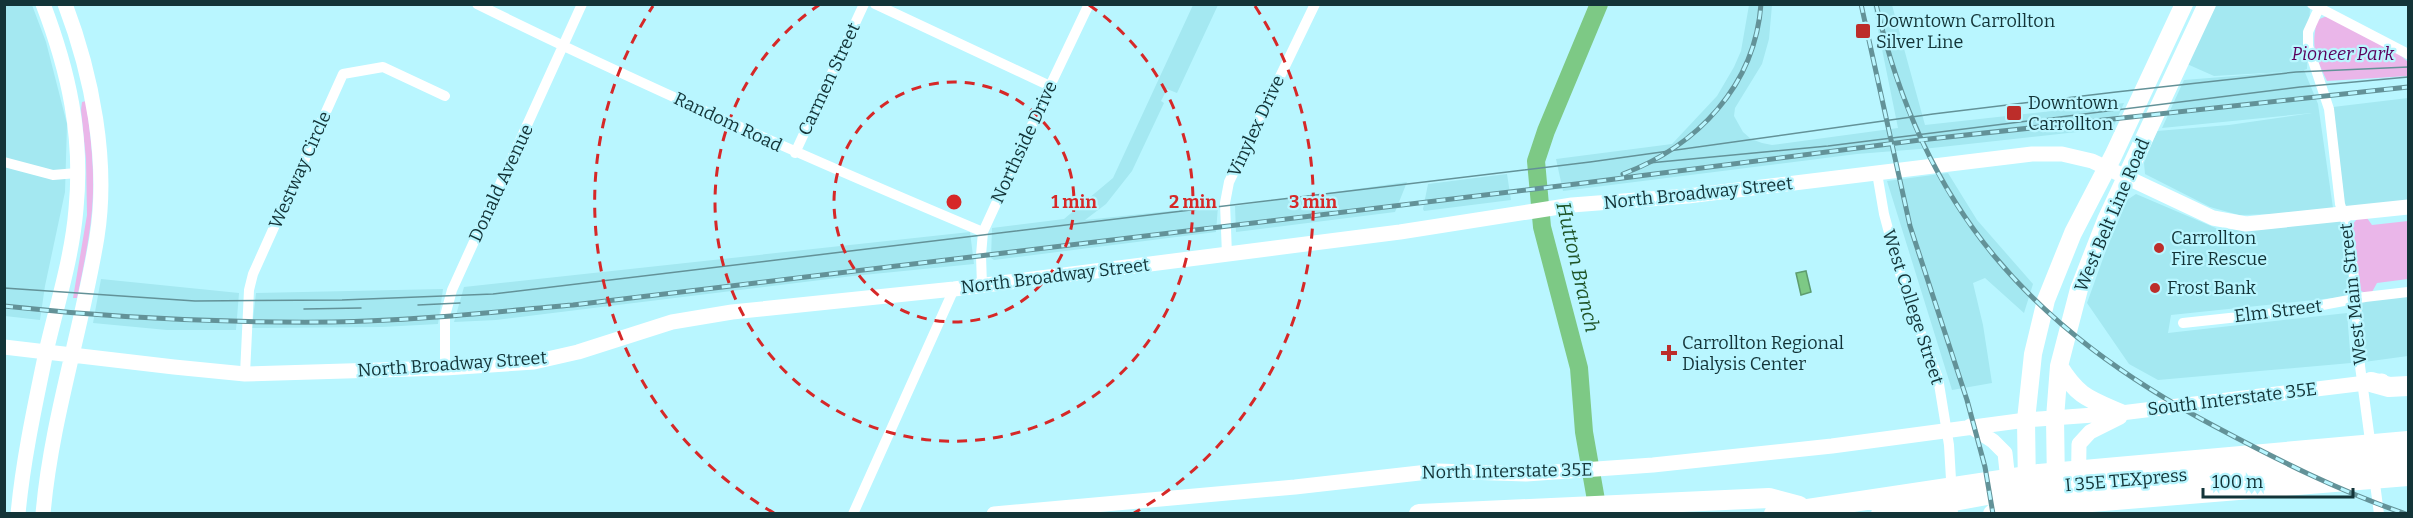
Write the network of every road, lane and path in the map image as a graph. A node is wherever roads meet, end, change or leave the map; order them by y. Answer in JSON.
{"nodes":[{"id":1,"x":43,"y":4,"type":"edge"},
{"id":2,"x":65,"y":4,"type":"edge"},
{"id":3,"x":477,"y":4,"type":"edge"},
{"id":4,"x":582,"y":4,"type":"edge"},
{"id":5,"x":864,"y":4,"type":"edge"},
{"id":6,"x":875,"y":4,"type":"edge"},
{"id":7,"x":1089,"y":4,"type":"edge"},
{"id":8,"x":1315,"y":4,"type":"edge"},
{"id":9,"x":2184,"y":4,"type":"edge"},
{"id":10,"x":2207,"y":4,"type":"edge"},
{"id":11,"x":2316,"y":6,"type":"edge"},
{"id":12,"x":563,"y":47,"type":"junction"},
{"id":13,"x":2409,"y":54,"type":"edge"},
{"id":14,"x":90,"y":83,"type":"junction"},
{"id":15,"x":1050,"y":86,"type":"junction"},
{"id":16,"x":70,"y":88,"type":"junction"},
{"id":17,"x":445,"y":96,"type":"dead end"},
{"id":18,"x":795,"y":153,"type":"junction"},
{"id":19,"x":4,"y":162,"type":"edge"},
{"id":20,"x":2106,"y":168,"type":"junction"},
{"id":21,"x":77,"y":173,"type":"junction"},
{"id":22,"x":1877,"y":173,"type":"junction"},
{"id":23,"x":2127,"y":178,"type":"junction"},
{"id":24,"x":2409,"y":207,"type":"edge"},
{"id":25,"x":2345,"y":214,"type":"junction"},
{"id":26,"x":983,"y":232,"type":"junction"},
{"id":27,"x":1227,"y":255,"type":"junction"},
{"id":28,"x":982,"y":286,"type":"junction"},
{"id":29,"x":954,"y":289,"type":"junction"},
{"id":30,"x":2409,"y":292,"type":"edge"},
{"id":31,"x":2355,"y":300,"type":"junction"},
{"id":32,"x":2183,"y":323,"type":"dead end"},
{"id":33,"x":4,"y":347,"type":"edge"},
{"id":34,"x":46,"y":352,"type":"junction"},
{"id":35,"x":71,"y":355,"type":"junction"},
{"id":36,"x":2059,"y":366,"type":"junction"},
{"id":37,"x":445,"y":368,"type":"junction"},
{"id":38,"x":245,"y":374,"type":"junction"},
{"id":39,"x":2409,"y":378,"type":"edge"},
{"id":40,"x":2371,"y":382,"type":"junction"},
{"id":41,"x":2409,"y":386,"type":"edge"},
{"id":42,"x":2126,"y":412,"type":"junction"},
{"id":43,"x":2055,"y":418,"type":"junction"},
{"id":44,"x":2025,"y":420,"type":"junction"},
{"id":45,"x":1970,"y":426,"type":"junction"},
{"id":46,"x":2409,"y":441,"type":"edge"},
{"id":47,"x":2409,"y":456,"type":"edge"},
{"id":48,"x":2409,"y":476,"type":"edge"},
{"id":49,"x":1806,"y":508,"type":"junction"},
{"id":50,"x":2042,"y":511,"type":"edge"},
{"id":51,"x":18,"y":513,"type":"edge"},
{"id":52,"x":43,"y":513,"type":"edge"},
{"id":53,"x":853,"y":513,"type":"edge"},
{"id":54,"x":994,"y":513,"type":"edge"},
{"id":55,"x":1419,"y":513,"type":"edge"},
{"id":56,"x":1774,"y":513,"type":"edge"},
{"id":57,"x":1881,"y":513,"type":"edge"},
{"id":58,"x":1953,"y":513,"type":"edge"},
{"id":59,"x":1993,"y":513,"type":"edge"},
{"id":60,"x":2010,"y":513,"type":"edge"},
{"id":61,"x":2078,"y":513,"type":"edge"},
{"id":62,"x":2379,"y":513,"type":"edge"}],
"edges":[{"from":1,"to":16,"type":"main road"},
{"from":2,"to":14,"type":"main road"},
{"from":3,"to":12,"type":"street","name":"Random Road"},
{"from":4,"to":12,"type":"street","name":"Donald Avenue"},
{"from":5,"to":18,"type":"street","name":"Carmen Street"},
{"from":6,"to":15,"type":"street"},
{"from":7,"to":15,"type":"street","name":"Northside Drive"},
{"from":8,"to":27,"type":"street","name":"Vinylex Drive"},
{"from":9,"to":20,"type":"main road","name":"West Belt Line Road"},
{"from":10,"to":23,"type":"main road","name":"West Belt Line Road"},
{"from":11,"to":13,"type":"street"},
{"from":11,"to":25,"type":"street","name":"West Main Street"},
{"from":12,"to":18,"type":"street","name":"Random Road"},
{"from":12,"to":37,"type":"street","name":"Donald Avenue"},
{"from":14,"to":16,"type":"main road"},
{"from":14,"to":35,"type":"main road"},
{"from":15,"to":26,"type":"street","name":"Northside Drive"},
{"from":16,"to":21,"type":"main road"},
{"from":17,"to":38,"type":"street","name":"Westway Circle"},
{"from":18,"to":26,"type":"street","name":"Random Road"},
{"from":19,"to":21,"type":"street"},
{"from":20,"to":22,"type":"main road","name":"North Broadway Street"},
{"from":20,"to":23,"type":"main road","name":"North Broadway Street"},
{"from":20,"to":44,"type":"main road","name":"West Belt Line Road"},
{"from":21,"to":34,"type":"main road"},
{"from":22,"to":27,"type":"main road","name":"North Broadway Street"},
{"from":22,"to":58,"type":"street","name":"West College Street"},
{"from":23,"to":25,"type":"main road","name":"North Broadway Street"},
{"from":23,"to":36,"type":"main road","name":"West Belt Line Road"},
{"from":24,"to":25,"type":"main road","name":"North Broadway Street"},
{"from":25,"to":31,"type":"street","name":"West Main Street"},
{"from":26,"to":28,"type":"street","name":"Northside Drive"},
{"from":27,"to":28,"type":"main road","name":"North Broadway Street"},
{"from":28,"to":29,"type":"main road","name":"North Broadway Street"},
{"from":29,"to":37,"type":"main road","name":"North Broadway Street"},
{"from":29,"to":53,"type":"street"},
{"from":30,"to":31,"type":"street","name":"Elm Street"},
{"from":31,"to":32,"type":"street","name":"Elm Street"},
{"from":31,"to":62,"type":"street","name":"West Main Street"},
{"from":33,"to":34,"type":"main road","name":"North Broadway Street"},
{"from":34,"to":35,"type":"main road","name":"North Broadway Street"},
{"from":34,"to":51,"type":"main road"},
{"from":35,"to":38,"type":"main road","name":"North Broadway Street"},
{"from":35,"to":52,"type":"main road"},
{"from":36,"to":42,"type":"main road"},
{"from":36,"to":43,"type":"main road","name":"West Belt Line Road"},
{"from":37,"to":38,"type":"main road","name":"North Broadway Street"},
{"from":39,"to":40,"type":"main road","name":"South Interstate 35E"},
{"from":40,"to":41,"type":"highway"},
{"from":40,"to":42,"type":"main road","name":"South Interstate 35E"},
{"from":42,"to":43,"type":"main road","name":"South Interstate 35E"},
{"from":42,"to":61,"type":"main road"},
{"from":43,"to":44,"type":"main road","name":"North Interstate 35E"},
{"from":43,"to":50,"type":"main road","name":"West Belt Line Road"},
{"from":44,"to":45,"type":"main road","name":"North Interstate 35E"},
{"from":44,"to":50,"type":"main road","name":"West Belt Line Road"},
{"from":45,"to":54,"type":"main road","name":"North Interstate 35E"},
{"from":45,"to":60,"type":"main road"},
{"from":46,"to":49,"type":"highway"},
{"from":47,"to":57,"type":"highway","name":"I 35E TEXpress"},
{"from":48,"to":50,"type":"highway"},
{"from":49,"to":55,"type":"highway"},
{"from":49,"to":56,"type":"highway"},
{"from":50,"to":59,"type":"highway"}]}
